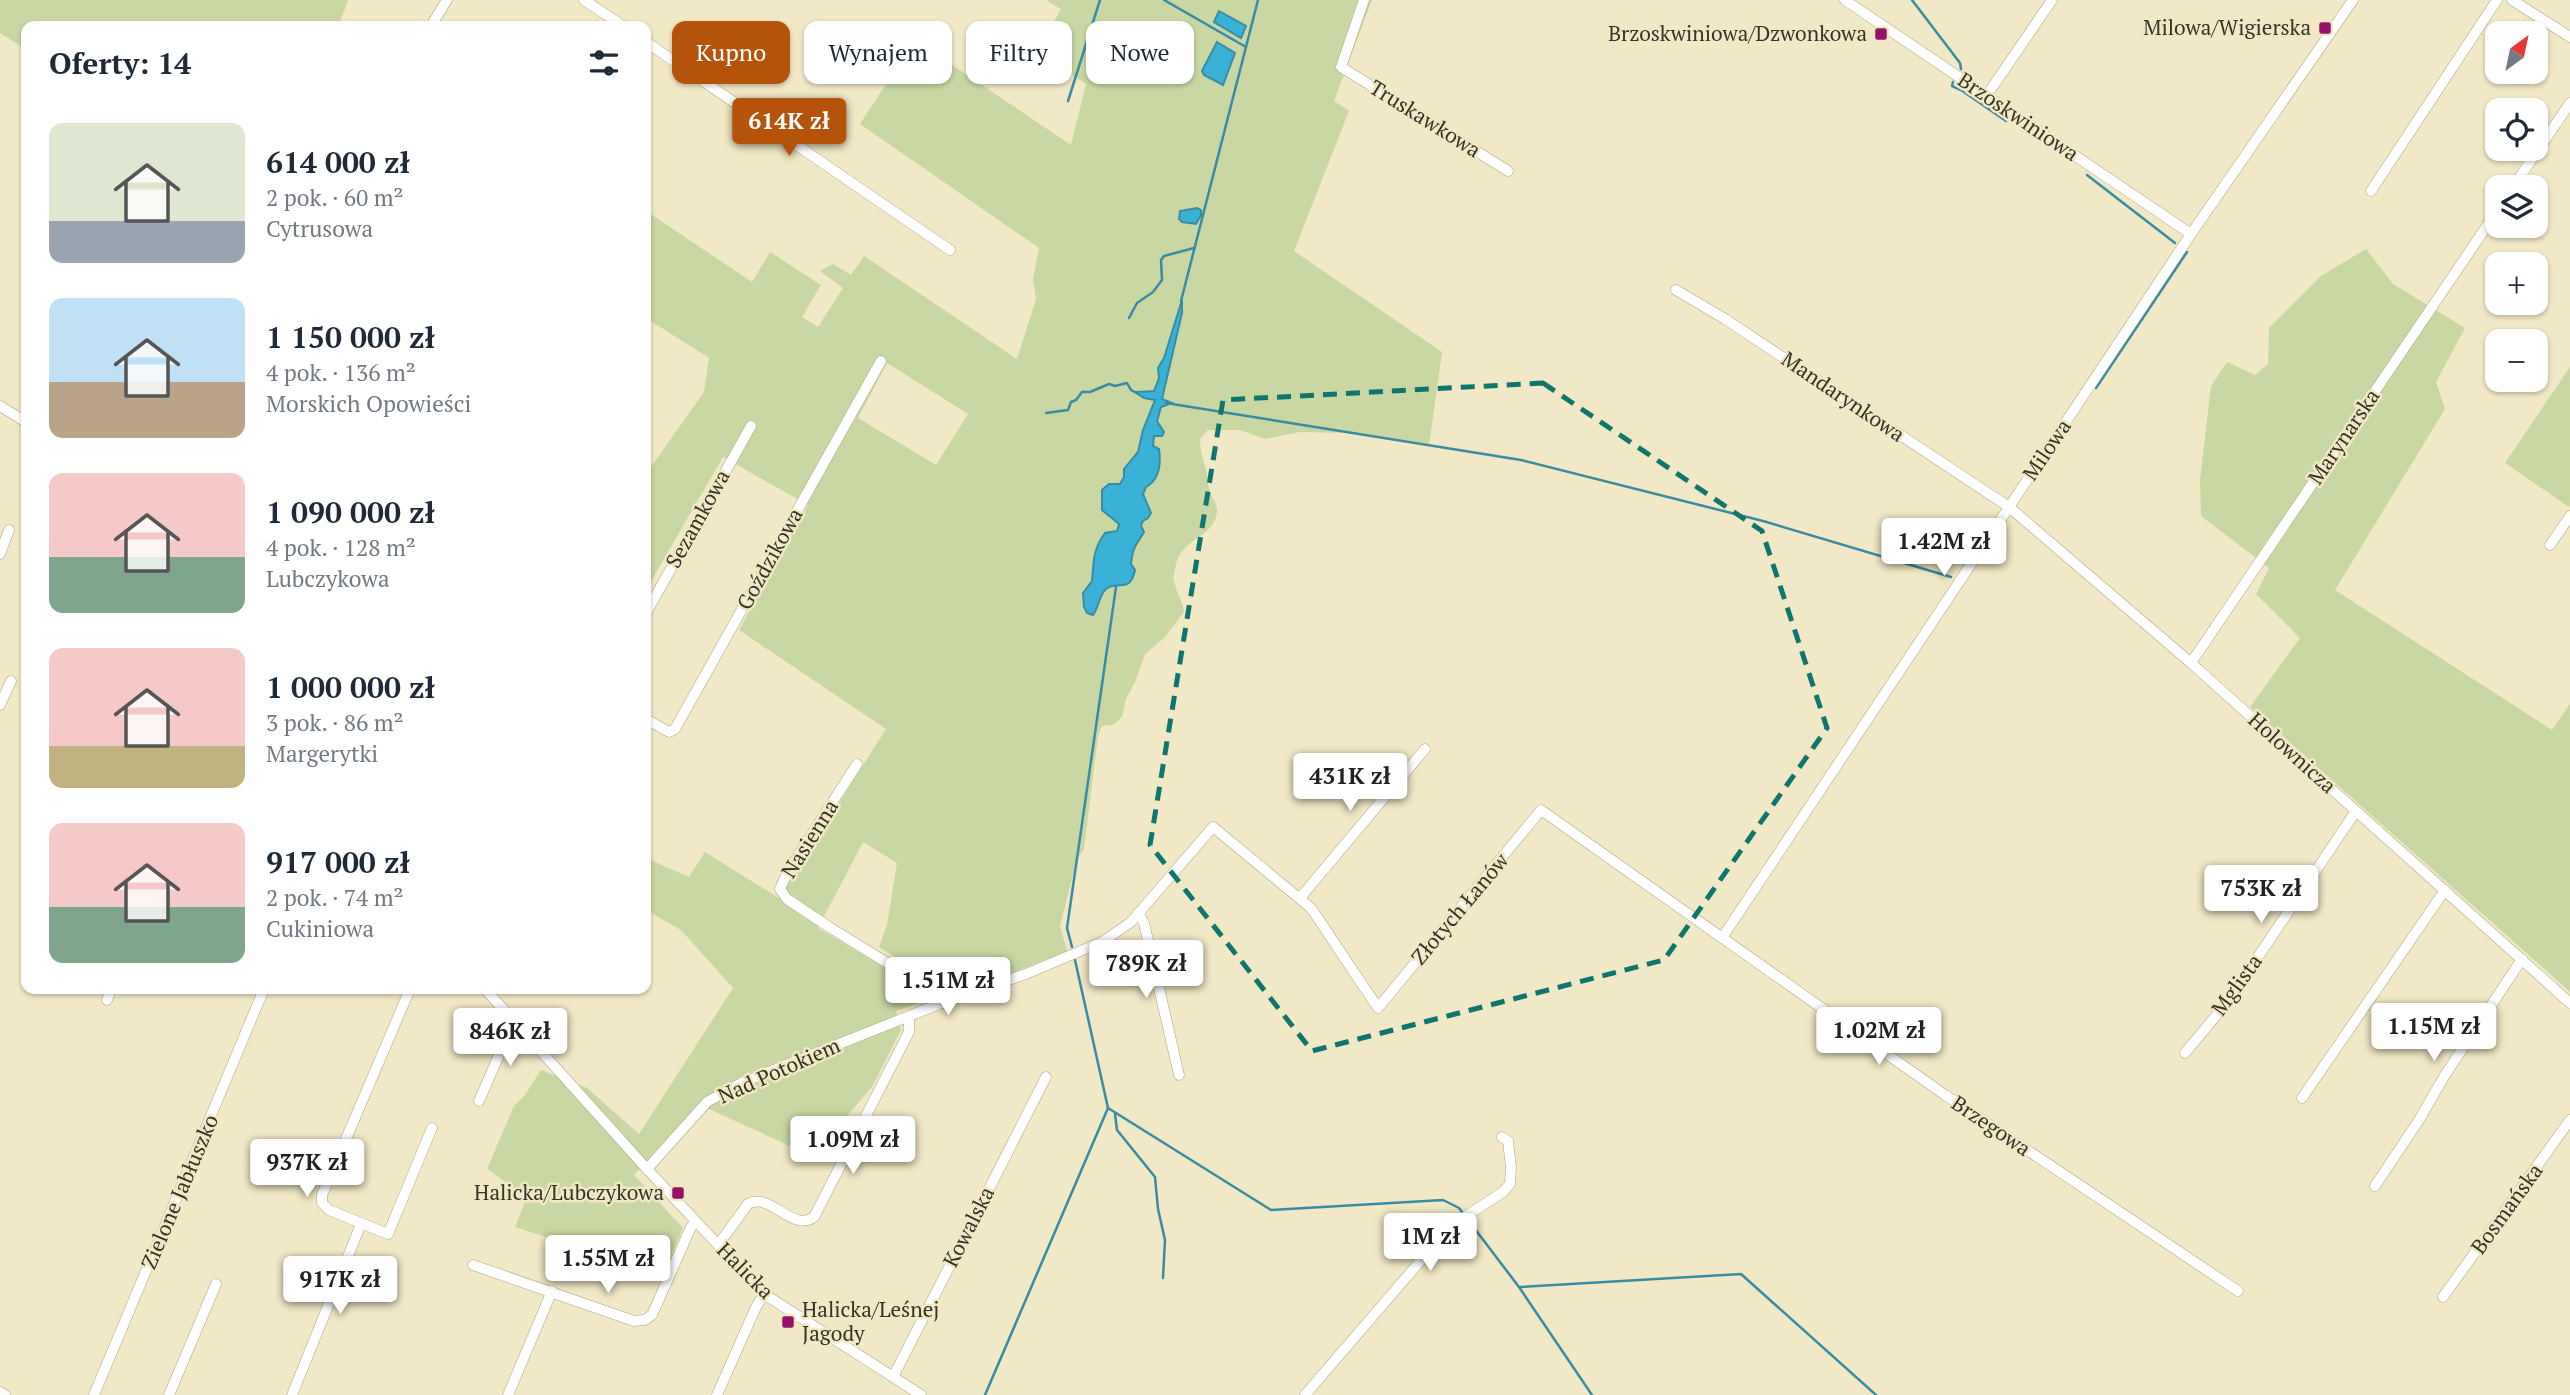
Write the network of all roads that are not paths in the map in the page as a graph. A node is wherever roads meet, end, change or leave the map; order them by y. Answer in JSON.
{"nodes":[{"id":1,"x":447,"y":0,"type":"edge"},
{"id":2,"x":584,"y":0,"type":"edge"},
{"id":3,"x":1364,"y":0,"type":"edge"},
{"id":4,"x":1845,"y":0,"type":"edge"},
{"id":5,"x":2052,"y":0,"type":"edge"},
{"id":6,"x":2353,"y":0,"type":"edge"},
{"id":7,"x":2497,"y":0,"type":"edge"},
{"id":8,"x":2512,"y":0,"type":"edge"},
{"id":9,"x":434,"y":21,"type":"edge"},
{"id":10,"x":616,"y":21,"type":"edge"},
{"id":11,"x":2570,"y":37,"type":"edge"},
{"id":12,"x":651,"y":45,"type":"edge"},
{"id":13,"x":1987,"y":95,"type":"junction"},
{"id":14,"x":2570,"y":103,"type":"edge"},
{"id":15,"x":1508,"y":171,"type":"dead end"},
{"id":16,"x":2521,"y":175,"type":"edge"},
{"id":17,"x":2371,"y":191,"type":"dead end"},
{"id":18,"x":2485,"y":229,"type":"edge"},
{"id":19,"x":2191,"y":234,"type":"junction"},
{"id":20,"x":950,"y":250,"type":"dead end"},
{"id":21,"x":1676,"y":290,"type":"dead end"},
{"id":22,"x":881,"y":361,"type":"dead end"},
{"id":23,"x":0,"y":407,"type":"edge"},
{"id":24,"x":21,"y":419,"type":"edge"},
{"id":25,"x":751,"y":426,"type":"dead end"},
{"id":26,"x":2009,"y":507,"type":"junction"},
{"id":27,"x":2570,"y":516,"type":"edge"},
{"id":28,"x":9,"y":530,"type":"dead end"},
{"id":29,"x":2550,"y":545,"type":"dead end"},
{"id":30,"x":0,"y":554,"type":"edge"},
{"id":31,"x":651,"y":604,"type":"edge"},
{"id":32,"x":2190,"y":663,"type":"junction"},
{"id":33,"x":10,"y":681,"type":"dead end"},
{"id":34,"x":0,"y":705,"type":"edge"},
{"id":35,"x":651,"y":722,"type":"edge"},
{"id":36,"x":1424,"y":749,"type":"dead end"},
{"id":37,"x":857,"y":764,"type":"dead end"},
{"id":38,"x":1541,"y":810,"type":"joint"},
{"id":39,"x":2356,"y":811,"type":"junction"},
{"id":40,"x":2445,"y":890,"type":"junction"},
{"id":41,"x":1300,"y":898,"type":"junction"},
{"id":42,"x":1138,"y":913,"type":"junction"},
{"id":43,"x":1722,"y":937,"type":"junction"},
{"id":44,"x":2522,"y":959,"type":"junction"},
{"id":45,"x":109,"y":994,"type":"edge"},
{"id":46,"x":262,"y":994,"type":"edge"},
{"id":47,"x":408,"y":994,"type":"edge"},
{"id":48,"x":490,"y":994,"type":"edge"},
{"id":49,"x":107,"y":1000,"type":"dead end"},
{"id":50,"x":2570,"y":1003,"type":"edge"},
{"id":51,"x":937,"y":1005,"type":"junction"},
{"id":52,"x":1378,"y":1008,"type":"joint"},
{"id":53,"x":908,"y":1016,"type":"junction"},
{"id":54,"x":514,"y":1021,"type":"junction"},
{"id":55,"x":2185,"y":1053,"type":"dead end"},
{"id":56,"x":1179,"y":1076,"type":"dead end"},
{"id":57,"x":1046,"y":1077,"type":"dead end"},
{"id":58,"x":2302,"y":1098,"type":"dead end"},
{"id":59,"x":479,"y":1101,"type":"dead end"},
{"id":60,"x":2570,"y":1120,"type":"edge"},
{"id":61,"x":432,"y":1128,"type":"dead end"},
{"id":62,"x":1505,"y":1139,"type":"dead end"},
{"id":63,"x":647,"y":1169,"type":"junction"},
{"id":64,"x":2375,"y":1186,"type":"dead end"},
{"id":65,"x":696,"y":1222,"type":"junction"},
{"id":66,"x":361,"y":1224,"type":"junction"},
{"id":67,"x":718,"y":1245,"type":"junction"},
{"id":68,"x":473,"y":1265,"type":"dead end"},
{"id":69,"x":215,"y":1284,"type":"dead end"},
{"id":70,"x":552,"y":1291,"type":"junction"},
{"id":71,"x":2238,"y":1291,"type":"dead end"},
{"id":72,"x":764,"y":1294,"type":"junction"},
{"id":73,"x":2443,"y":1297,"type":"dead end"},
{"id":74,"x":893,"y":1377,"type":"junction"},
{"id":75,"x":0,"y":1392,"type":"edge"},
{"id":76,"x":5,"y":1395,"type":"edge"},
{"id":77,"x":94,"y":1395,"type":"edge"},
{"id":78,"x":169,"y":1395,"type":"edge"},
{"id":79,"x":292,"y":1395,"type":"edge"},
{"id":80,"x":508,"y":1395,"type":"edge"},
{"id":81,"x":717,"y":1395,"type":"edge"},
{"id":82,"x":920,"y":1395,"type":"edge"},
{"id":83,"x":1305,"y":1395,"type":"edge"}],
"edges":[{"from":1,"to":9,"type":"street"},
{"from":2,"to":10,"type":"street"},
{"from":3,"to":15,"type":"street","name":"Truskawkowa"},
{"from":4,"to":13,"type":"street","name":"Brzoskwiniowa"},
{"from":5,"to":13,"type":"street"},
{"from":6,"to":19,"type":"street","name":"Milowa"},
{"from":7,"to":17,"type":"street"},
{"from":8,"to":11,"type":"street"},
{"from":12,"to":20,"type":"street"},
{"from":13,"to":19,"type":"street","name":"Brzoskwiniowa"},
{"from":14,"to":16,"type":"street"},
{"from":18,"to":32,"type":"street","name":"Marynarska"},
{"from":19,"to":26,"type":"street","name":"Milowa"},
{"from":21,"to":26,"type":"street","name":"Mandarynkowa"},
{"from":22,"to":35,"type":"street","name":"Goździkowa"},
{"from":23,"to":24,"type":"street"},
{"from":25,"to":31,"type":"street","name":"Sezamkowa"},
{"from":26,"to":32,"type":"street","name":"Holownicza"},
{"from":26,"to":43,"type":"street","name":"Milowa"},
{"from":27,"to":29,"type":"street"},
{"from":28,"to":30,"type":"street"},
{"from":32,"to":39,"type":"street","name":"Holownicza"},
{"from":33,"to":34,"type":"street"},
{"from":36,"to":41,"type":"street"},
{"from":37,"to":51,"type":"street","name":"Nasienna"},
{"from":38,"to":43,"type":"street","name":"Brzegowa"},
{"from":38,"to":52,"type":"street","name":"Złotych Łanów"},
{"from":39,"to":40,"type":"street","name":"Holownicza"},
{"from":39,"to":55,"type":"street","name":"Mglista"},
{"from":40,"to":44,"type":"street","name":"Holownicza"},
{"from":40,"to":58,"type":"street"},
{"from":41,"to":42,"type":"street","name":"Nad Potokiem"},
{"from":41,"to":52,"type":"street","name":"Nad Potokiem"},
{"from":42,"to":51,"type":"street","name":"Nad Potokiem"},
{"from":42,"to":56,"type":"street"},
{"from":43,"to":71,"type":"street","name":"Brzegowa"},
{"from":44,"to":50,"type":"street","name":"Holownicza"},
{"from":44,"to":64,"type":"street"},
{"from":45,"to":49,"type":"street"},
{"from":46,"to":77,"type":"street","name":"Zielone Jabłuszko"},
{"from":47,"to":66,"type":"street"},
{"from":48,"to":54,"type":"street","name":"Halicka"},
{"from":51,"to":53,"type":"street","name":"Nad Potokiem"},
{"from":53,"to":63,"type":"street","name":"Nad Potokiem"},
{"from":53,"to":67,"type":"street"},
{"from":54,"to":59,"type":"street"},
{"from":54,"to":63,"type":"street","name":"Halicka"},
{"from":57,"to":74,"type":"street","name":"Kowalska"},
{"from":60,"to":73,"type":"street","name":"Bosmańska"},
{"from":61,"to":66,"type":"street"},
{"from":62,"to":83,"type":"street"},
{"from":63,"to":65,"type":"street","name":"Halicka"},
{"from":65,"to":67,"type":"street","name":"Halicka"},
{"from":65,"to":70,"type":"street"},
{"from":66,"to":79,"type":"street"},
{"from":67,"to":72,"type":"street","name":"Halicka"},
{"from":68,"to":70,"type":"street"},
{"from":69,"to":78,"type":"street"},
{"from":70,"to":80,"type":"street"},
{"from":72,"to":74,"type":"street","name":"Halicka"},
{"from":72,"to":81,"type":"street"},
{"from":74,"to":82,"type":"street","name":"Halicka"},
{"from":75,"to":76,"type":"street"}]}
